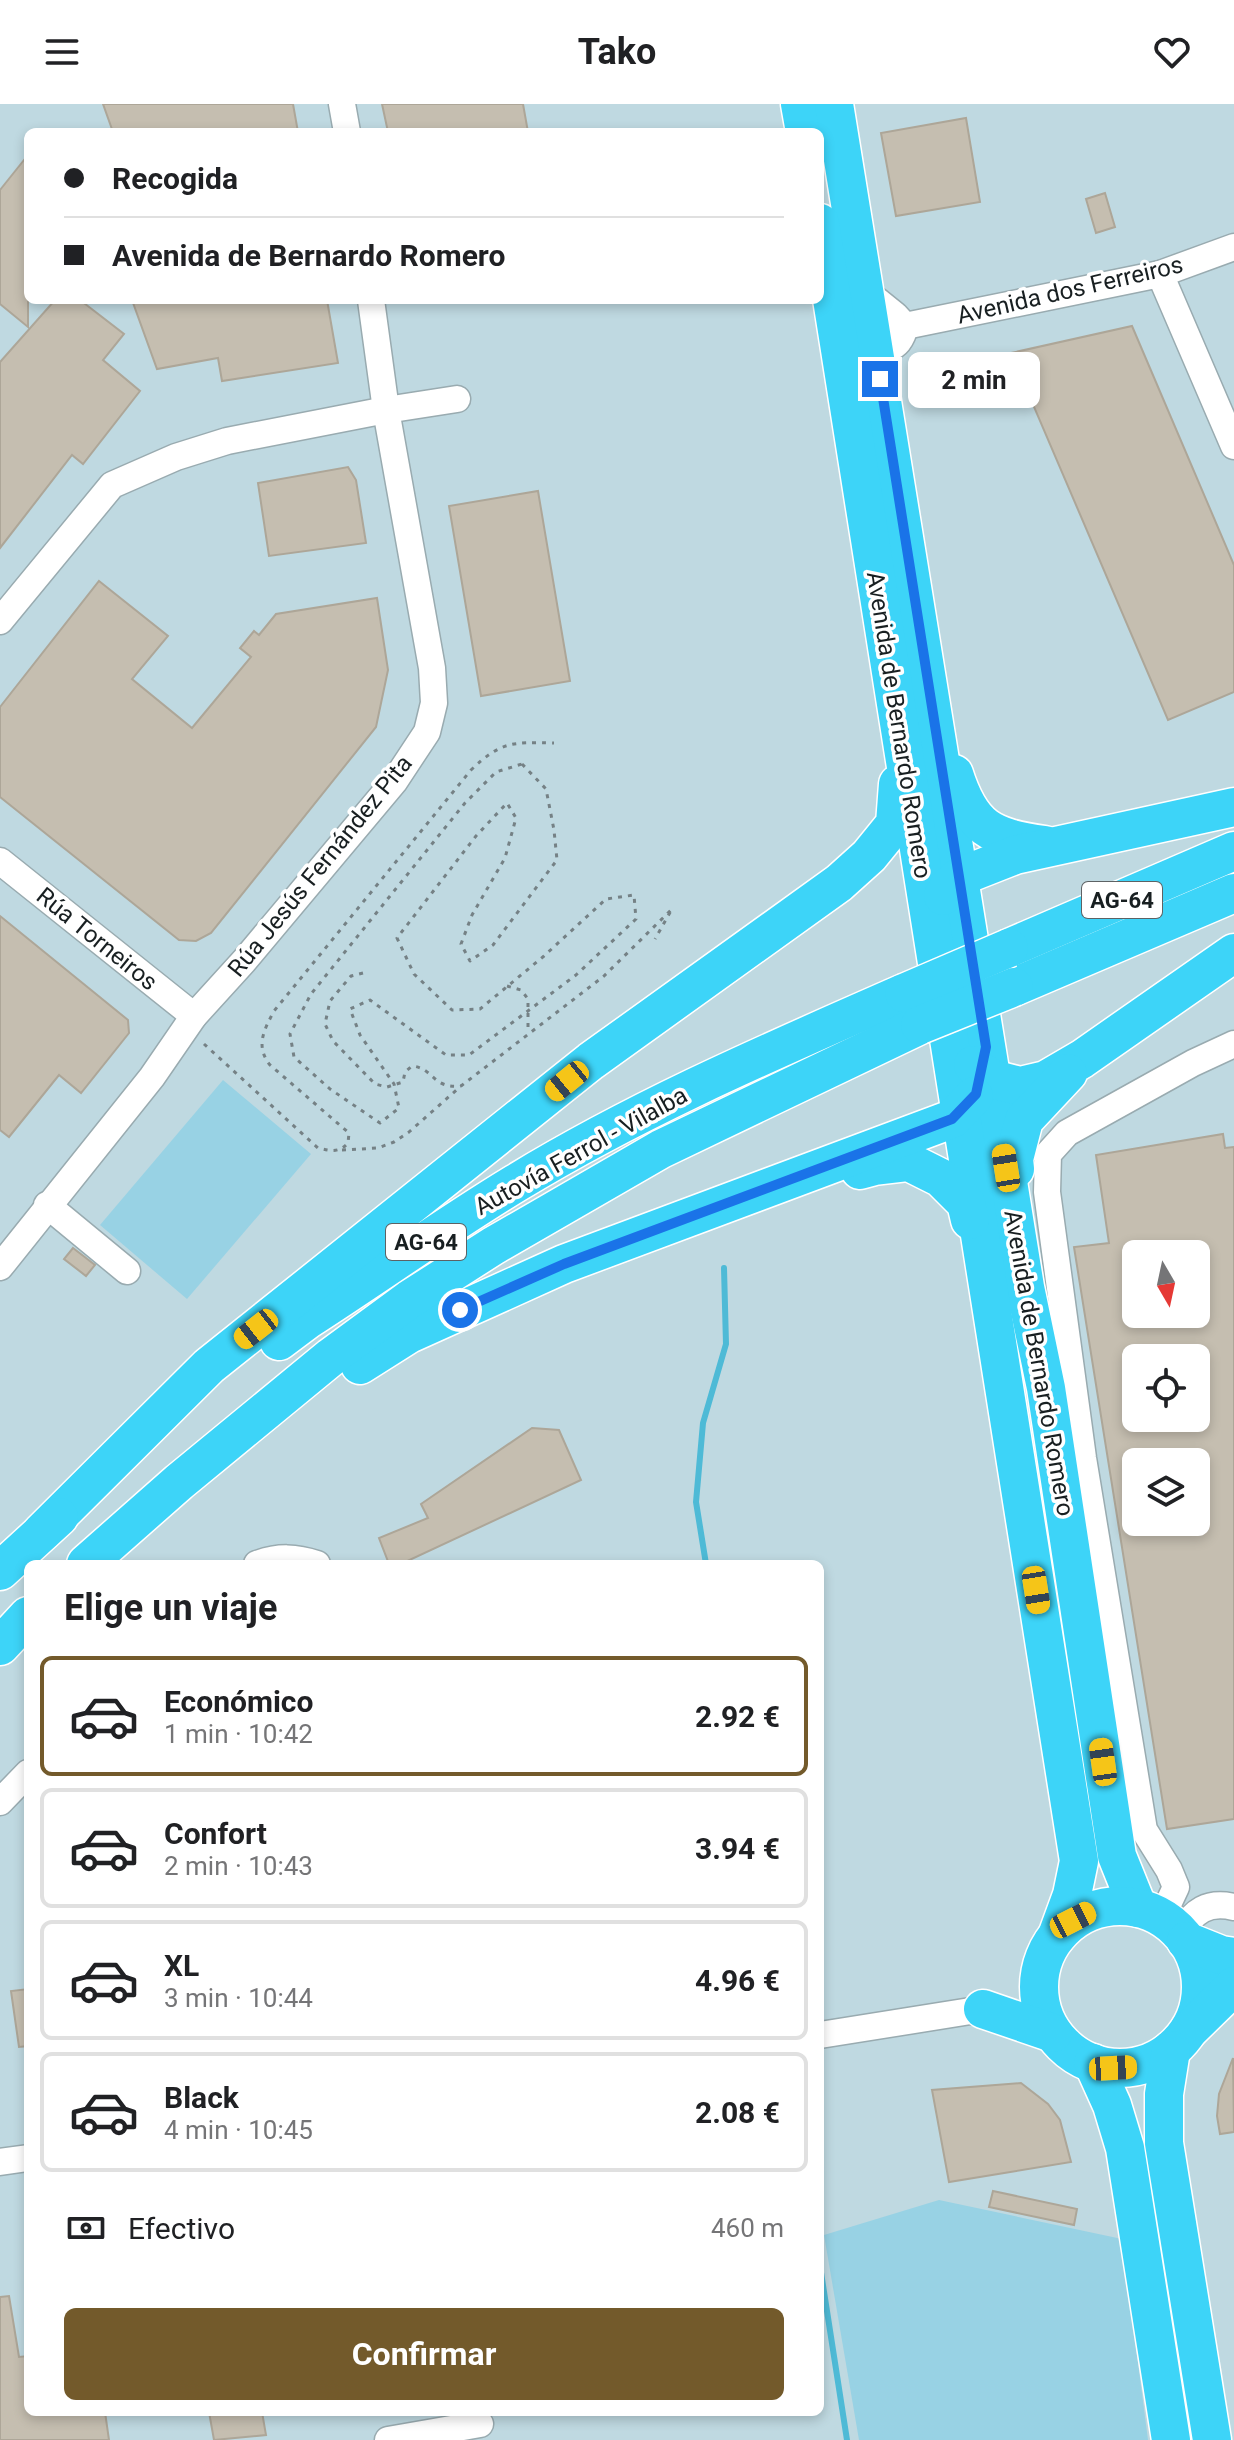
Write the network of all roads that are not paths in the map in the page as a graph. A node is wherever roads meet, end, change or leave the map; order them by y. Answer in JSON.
{"nodes":[{"id":1,"x":342,"y":104,"type":"edge"},
{"id":2,"x":800,"y":104,"type":"edge"},
{"id":3,"x":834,"y":115,"type":"edge"},
{"id":4,"x":346,"y":128,"type":"edge"},
{"id":5,"x":824,"y":236,"type":"edge"},
{"id":6,"x":1234,"y":247,"type":"edge"},
{"id":7,"x":1160,"y":274,"type":"junction"},
{"id":8,"x":864,"y":290,"type":"junction"},
{"id":9,"x":372,"y":304,"type":"edge"},
{"id":10,"x":905,"y":326,"type":"junction"},
{"id":11,"x":857,"y":346,"type":"junction"},
{"id":12,"x":457,"y":399,"type":"dead end"},
{"id":13,"x":386,"y":410,"type":"junction"},
{"id":14,"x":1234,"y":446,"type":"edge"},
{"id":15,"x":0,"y":621,"type":"edge"},
{"id":16,"x":914,"y":706,"type":"junction"},
{"id":17,"x":1234,"y":807,"type":"edge"},
{"id":18,"x":1051,"y":846,"type":"junction"},
{"id":19,"x":1234,"y":851,"type":"edge"},
{"id":20,"x":0,"y":861,"type":"edge"},
{"id":21,"x":839,"y":883,"type":"junction"},
{"id":22,"x":1234,"y":893,"type":"edge"},
{"id":23,"x":944,"y":895,"type":"junction"},
{"id":24,"x":1234,"y":953,"type":"edge"},
{"id":25,"x":912,"y":1009,"type":"junction"},
{"id":26,"x":190,"y":1022,"type":"junction"},
{"id":27,"x":1234,"y":1044,"type":"edge"},
{"id":28,"x":1082,"y":1059,"type":"junction"},
{"id":29,"x":978,"y":1062,"type":"junction"},
{"id":30,"x":960,"y":1112,"type":"junction"},
{"id":31,"x":47,"y":1205,"type":"junction"},
{"id":32,"x":680,"y":1219,"type":"junction"},
{"id":33,"x":0,"y":1267,"type":"edge"},
{"id":34,"x":127,"y":1271,"type":"dead end"},
{"id":35,"x":1025,"y":1287,"type":"junction"},
{"id":36,"x":988,"y":1289,"type":"junction"},
{"id":37,"x":179,"y":1482,"type":"junction"},
{"id":38,"x":42,"y":1532,"type":"junction"},
{"id":39,"x":91,"y":1560,"type":"edge"},
{"id":40,"x":269,"y":1560,"type":"edge"},
{"id":41,"x":304,"y":1560,"type":"edge"},
{"id":42,"x":0,"y":1571,"type":"edge"},
{"id":43,"x":24,"y":1620,"type":"edge"},
{"id":44,"x":0,"y":1646,"type":"edge"},
{"id":45,"x":24,"y":1777,"type":"edge"},
{"id":46,"x":0,"y":1802,"type":"edge"},
{"id":47,"x":1234,"y":1907,"type":"edge"},
{"id":48,"x":1167,"y":1925,"type":"junction"},
{"id":49,"x":1049,"y":1951,"type":"junction"},
{"id":50,"x":1234,"y":1957,"type":"edge"},
{"id":51,"x":1234,"y":1986,"type":"edge"},
{"id":52,"x":983,"y":2009,"type":"junction"},
{"id":53,"x":1053,"y":2033,"type":"junction"},
{"id":54,"x":824,"y":2034,"type":"edge"},
{"id":55,"x":1179,"y":2041,"type":"junction"},
{"id":56,"x":1093,"y":2063,"type":"junction"},
{"id":57,"x":24,"y":2159,"type":"edge"},
{"id":58,"x":0,"y":2162,"type":"edge"},
{"id":59,"x":480,"y":2425,"type":"edge"},
{"id":60,"x":430,"y":2437,"type":"edge"},
{"id":61,"x":388,"y":2440,"type":"edge"},
{"id":62,"x":1171,"y":2440,"type":"edge"},
{"id":63,"x":1212,"y":2440,"type":"edge"}],
"edges":[{"from":1,"to":4,"type":"street"},
{"from":2,"to":3,"type":"highway","name":"Avenida de Bernardo Romero"},
{"from":3,"to":8,"type":"highway","name":"Avenida de Bernardo Romero"},
{"from":5,"to":11,"type":"highway","name":"Avenida de Bernardo Romero"},
{"from":6,"to":7,"type":"street","name":"Avenida dos Ferreiros"},
{"from":7,"to":10,"type":"street","name":"Avenida dos Ferreiros"},
{"from":7,"to":14,"type":"street"},
{"from":8,"to":10,"type":"street"},
{"from":8,"to":11,"type":"highway","name":"Avenida de Bernardo Romero"},
{"from":9,"to":13,"type":"street","name":"Rúa Jesús Fernández Pita"},
{"from":10,"to":11,"type":"street"},
{"from":11,"to":16,"type":"highway","name":"Avenida de Bernardo Romero"},
{"from":12,"to":13,"type":"street"},
{"from":13,"to":15,"type":"street"},
{"from":13,"to":26,"type":"street","name":"Rúa Jesús Fernández Pita"},
{"from":16,"to":18,"type":"highway"},
{"from":16,"to":21,"type":"highway"},
{"from":16,"to":23,"type":"highway","name":"Avenida de Bernardo Romero"},
{"from":17,"to":18,"type":"highway"},
{"from":18,"to":23,"type":"highway"},
{"from":19,"to":25,"type":"highway","name":"Autovía Ferrol - Vilalba","number":"AG-64","bridge":true},
{"from":20,"to":26,"type":"street","name":"Rúa Torneiros"},
{"from":21,"to":23,"type":"highway"},
{"from":21,"to":38,"type":"highway"},
{"from":22,"to":25,"type":"highway","name":"Autovía Ferrol - Vilalba","number":"AG-64","bridge":true},
{"from":23,"to":29,"type":"highway","name":"Avenida de Bernardo Romero"},
{"from":24,"to":28,"type":"highway"},
{"from":25,"to":37,"type":"highway","name":"Autovía Ferrol - Vilalba","number":"AG-64"},
{"from":25,"to":38,"type":"highway","name":"Autovía Ferrol - Vilalba","number":"AG-64"},
{"from":26,"to":31,"type":"street","name":"Rúa Jesús Fernández Pita"},
{"from":27,"to":48,"type":"street"},
{"from":28,"to":29,"type":"highway"},
{"from":28,"to":35,"type":"highway"},
{"from":29,"to":30,"type":"highway","name":"Avenida de Bernardo Romero"},
{"from":29,"to":35,"type":"highway","name":"Avenida de Bernardo Romero"},
{"from":30,"to":32,"type":"highway"},
{"from":30,"to":36,"type":"highway","name":"Avenida de Bernardo Romero"},
{"from":31,"to":33,"type":"street","name":"Rúa Jesús Fernández Pita"},
{"from":31,"to":34,"type":"street"},
{"from":32,"to":36,"type":"highway"},
{"from":32,"to":37,"type":"highway"},
{"from":35,"to":48,"type":"highway","name":"Avenida de Bernardo Romero"},
{"from":36,"to":49,"type":"highway","name":"Avenida de Bernardo Romero"},
{"from":37,"to":39,"type":"highway","name":"Autovía Ferrol - Vilalba","number":"AG-64"},
{"from":38,"to":42,"type":"highway","name":"Autovía Ferrol - Vilalba","number":"AG-64"},
{"from":40,"to":41,"type":"street"},
{"from":43,"to":44,"type":"highway"},
{"from":45,"to":46,"type":"street"},
{"from":47,"to":48,"type":"street"},
{"from":48,"to":49,"type":"highway"},
{"from":48,"to":50,"type":"highway"},
{"from":48,"to":55,"type":"highway"},
{"from":49,"to":52,"type":"highway"},
{"from":49,"to":53,"type":"highway"},
{"from":51,"to":55,"type":"highway"},
{"from":52,"to":53,"type":"highway"},
{"from":52,"to":54,"type":"street"},
{"from":53,"to":56,"type":"highway"},
{"from":55,"to":56,"type":"highway"},
{"from":55,"to":63,"type":"highway"},
{"from":56,"to":62,"type":"highway"},
{"from":57,"to":58,"type":"street"},
{"from":59,"to":60,"type":"street"},
{"from":60,"to":61,"type":"street"}]}
